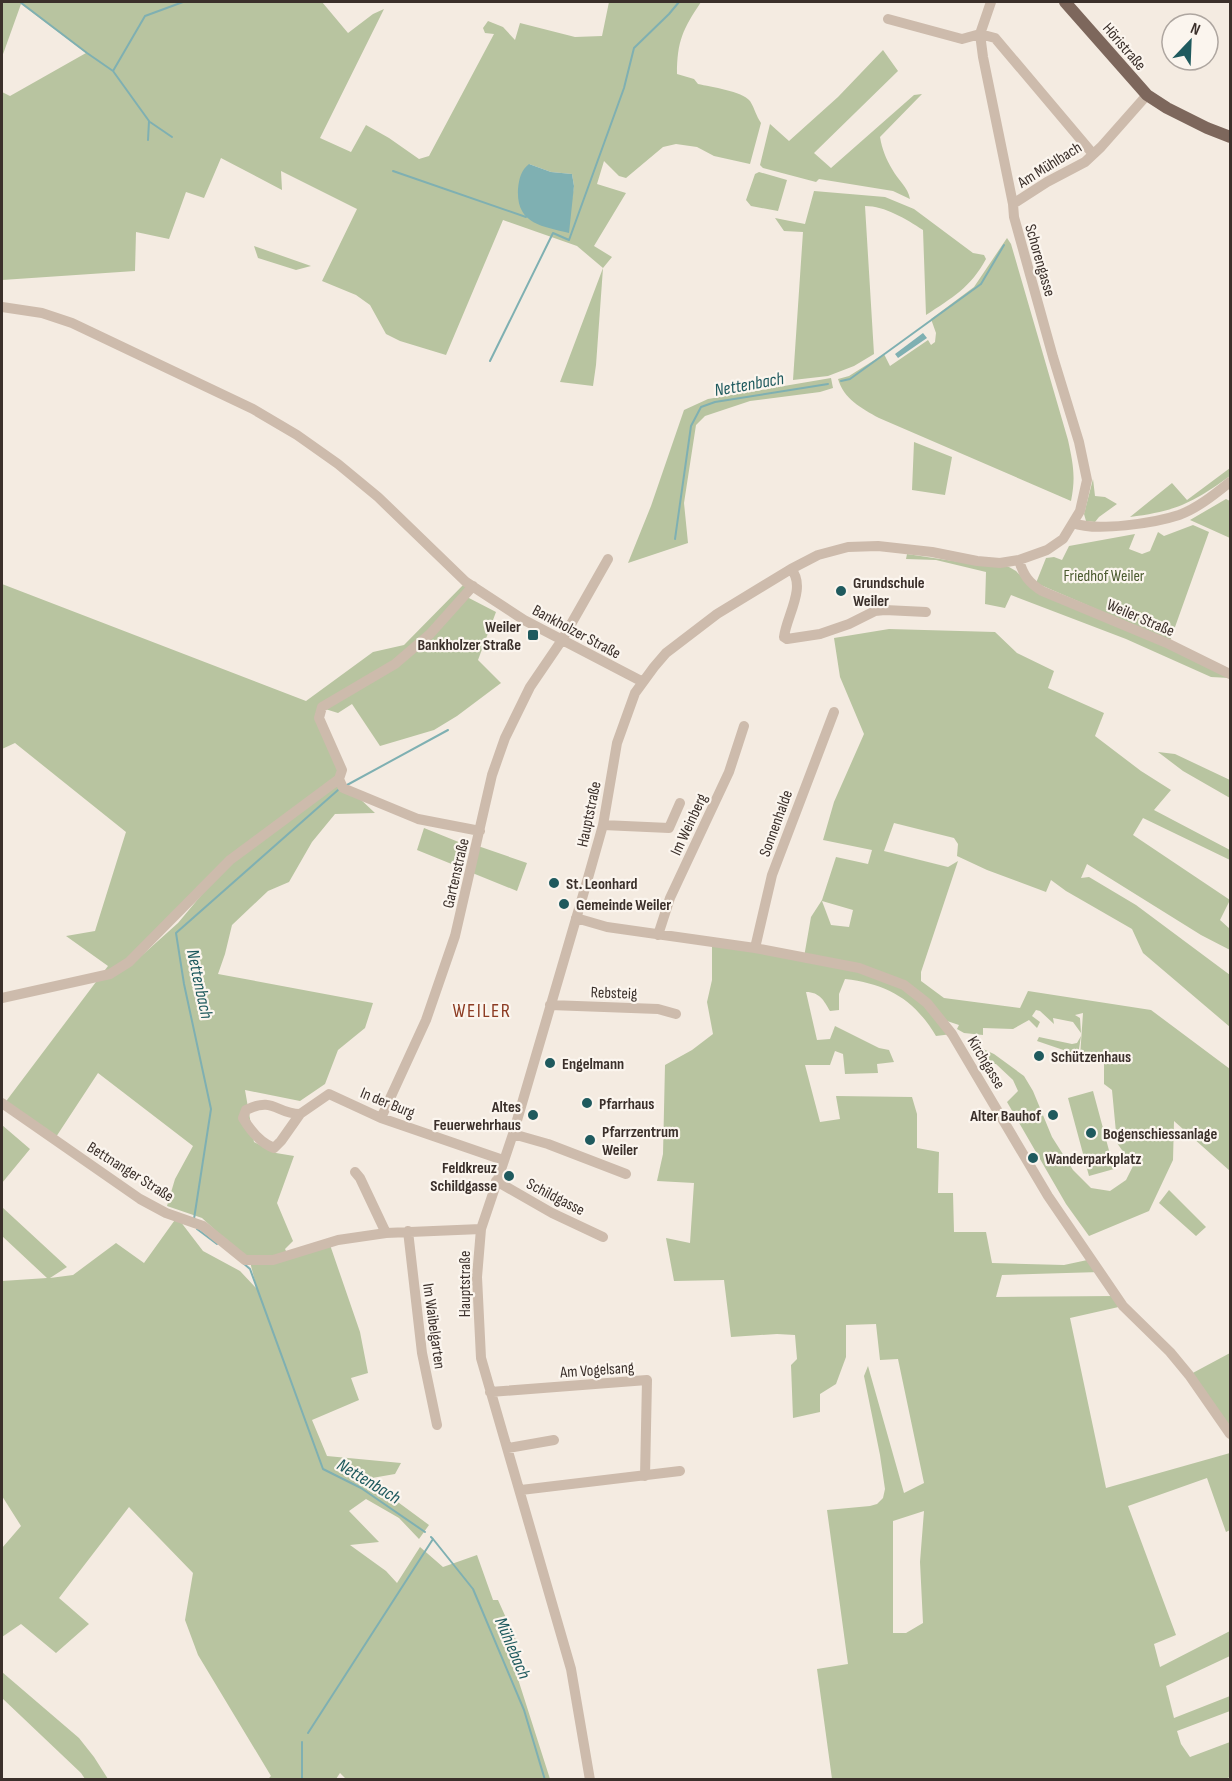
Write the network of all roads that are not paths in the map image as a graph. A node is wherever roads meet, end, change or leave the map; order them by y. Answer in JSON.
{"nodes":[{"id":1,"x":991,"y":2,"type":"edge"},
{"id":2,"x":1065,"y":2,"type":"edge"},
{"id":3,"x":888,"y":19,"type":"dead end"},
{"id":4,"x":980,"y":34,"type":"junction"},
{"id":5,"x":1147,"y":95,"type":"junction"},
{"id":6,"x":1230,"y":137,"type":"edge"},
{"id":7,"x":1093,"y":154,"type":"junction"},
{"id":8,"x":1013,"y":204,"type":"junction"},
{"id":9,"x":2,"y":307,"type":"edge"},
{"id":10,"x":1230,"y":482,"type":"edge"},
{"id":11,"x":1073,"y":523,"type":"junction"},
{"id":12,"x":608,"y":559,"type":"dead end"},
{"id":13,"x":1019,"y":560,"type":"junction"},
{"id":14,"x":791,"y":568,"type":"junction"},
{"id":15,"x":473,"y":586,"type":"junction"},
{"id":16,"x":926,"y":612,"type":"dead end"},
{"id":17,"x":562,"y":640,"type":"junction"},
{"id":18,"x":1230,"y":674,"type":"edge"},
{"id":19,"x":643,"y":682,"type":"junction"},
{"id":20,"x":834,"y":712,"type":"dead end"},
{"id":21,"x":744,"y":726,"type":"dead end"},
{"id":22,"x":339,"y":779,"type":"junction"},
{"id":23,"x":680,"y":803,"type":"dead end"},
{"id":24,"x":603,"y":825,"type":"junction"},
{"id":25,"x":480,"y":831,"type":"junction"},
{"id":26,"x":576,"y":918,"type":"junction"},
{"id":27,"x":658,"y":935,"type":"junction"},
{"id":28,"x":755,"y":948,"type":"junction"},
{"id":29,"x":2,"y":998,"type":"edge"},
{"id":30,"x":550,"y":1005,"type":"junction"},
{"id":31,"x":676,"y":1014,"type":"dead end"},
{"id":32,"x":2,"y":1103,"type":"edge"},
{"id":33,"x":300,"y":1114,"type":"junction"},
{"id":34,"x":381,"y":1118,"type":"junction"},
{"id":35,"x":513,"y":1134,"type":"junction"},
{"id":36,"x":503,"y":1160,"type":"junction"},
{"id":37,"x":355,"y":1172,"type":"dead end"},
{"id":38,"x":626,"y":1174,"type":"dead end"},
{"id":39,"x":496,"y":1181,"type":"junction"},
{"id":40,"x":480,"y":1229,"type":"junction"},
{"id":41,"x":408,"y":1231,"type":"junction"},
{"id":42,"x":386,"y":1233,"type":"junction"},
{"id":43,"x":603,"y":1237,"type":"dead end"},
{"id":44,"x":490,"y":1392,"type":"junction"},
{"id":45,"x":437,"y":1425,"type":"dead end"},
{"id":46,"x":1230,"y":1434,"type":"edge"},
{"id":47,"x":554,"y":1440,"type":"dead end"},
{"id":48,"x":508,"y":1448,"type":"junction"},
{"id":49,"x":680,"y":1472,"type":"dead end"},
{"id":50,"x":645,"y":1476,"type":"junction"},
{"id":51,"x":521,"y":1490,"type":"junction"},
{"id":52,"x":590,"y":1779,"type":"edge"}],
"edges":[{"from":1,"to":4,"type":"street","name":"Schorengasse"},
{"from":2,"to":5,"type":"main road","name":"Höristraße"},
{"from":3,"to":4,"type":"street"},
{"from":4,"to":7,"type":"street"},
{"from":4,"to":8,"type":"street","name":"Schorengasse"},
{"from":5,"to":6,"type":"main road","name":"Höristraße"},
{"from":5,"to":7,"type":"street","name":"Am Mühlbach"},
{"from":7,"to":8,"type":"street","name":"Am Mühlbach"},
{"from":8,"to":11,"type":"street","name":"Schorengasse"},
{"from":9,"to":15,"type":"street","name":"Bankholzer Straße"},
{"from":10,"to":11,"type":"street"},
{"from":11,"to":13,"type":"street","name":"Hauptstraße"},
{"from":12,"to":17,"type":"street","name":"Gartenstraße"},
{"from":13,"to":14,"type":"street","name":"Hauptstraße"},
{"from":13,"to":18,"type":"street","name":"Weiler Straße"},
{"from":14,"to":16,"type":"street"},
{"from":14,"to":19,"type":"street","name":"Hauptstraße"},
{"from":15,"to":17,"type":"street","name":"Bankholzer Straße"},
{"from":15,"to":22,"type":"street"},
{"from":17,"to":19,"type":"street","name":"Bankholzer Straße"},
{"from":17,"to":25,"type":"street","name":"Gartenstraße"},
{"from":19,"to":24,"type":"street","name":"Hauptstraße"},
{"from":20,"to":28,"type":"street","name":"Sonnenhalde"},
{"from":21,"to":27,"type":"street","name":"Im Weinberg"},
{"from":22,"to":25,"type":"street"},
{"from":22,"to":29,"type":"street"},
{"from":23,"to":24,"type":"street"},
{"from":24,"to":26,"type":"street","name":"Hauptstraße"},
{"from":25,"to":34,"type":"street","name":"Gartenstraße"},
{"from":26,"to":27,"type":"street","name":"Kirchgasse"},
{"from":26,"to":30,"type":"street","name":"Hauptstraße"},
{"from":27,"to":28,"type":"street","name":"Kirchgasse"},
{"from":28,"to":46,"type":"street","name":"Kirchgasse"},
{"from":30,"to":31,"type":"street","name":"Rebsteig"},
{"from":30,"to":35,"type":"street","name":"Hauptstraße"},
{"from":32,"to":42,"type":"street","name":"Bettnanger Straße"},
{"from":33,"to":33,"type":"street","name":"In der Burg"},
{"from":33,"to":34,"type":"street","name":"In der Burg"},
{"from":34,"to":36,"type":"street","name":"In der Burg"},
{"from":35,"to":36,"type":"street","name":"Hauptstraße"},
{"from":35,"to":38,"type":"street"},
{"from":36,"to":39,"type":"street","name":"Hauptstraße"},
{"from":37,"to":42,"type":"street"},
{"from":39,"to":40,"type":"street","name":"Hauptstraße"},
{"from":39,"to":43,"type":"street","name":"Schildgasse"},
{"from":40,"to":41,"type":"street","name":"Bettnanger Straße"},
{"from":40,"to":44,"type":"street","name":"Hauptstraße"},
{"from":41,"to":42,"type":"street","name":"Bettnanger Straße"},
{"from":41,"to":45,"type":"street","name":"Im Waibelgarten"},
{"from":44,"to":48,"type":"street","name":"Hauptstraße"},
{"from":44,"to":50,"type":"street","name":"Am Vogelsang"},
{"from":47,"to":48,"type":"street"},
{"from":48,"to":51,"type":"street","name":"Hauptstraße"},
{"from":49,"to":50,"type":"street"},
{"from":50,"to":51,"type":"street"},
{"from":51,"to":52,"type":"street","name":"Hauptstraße"}]}
